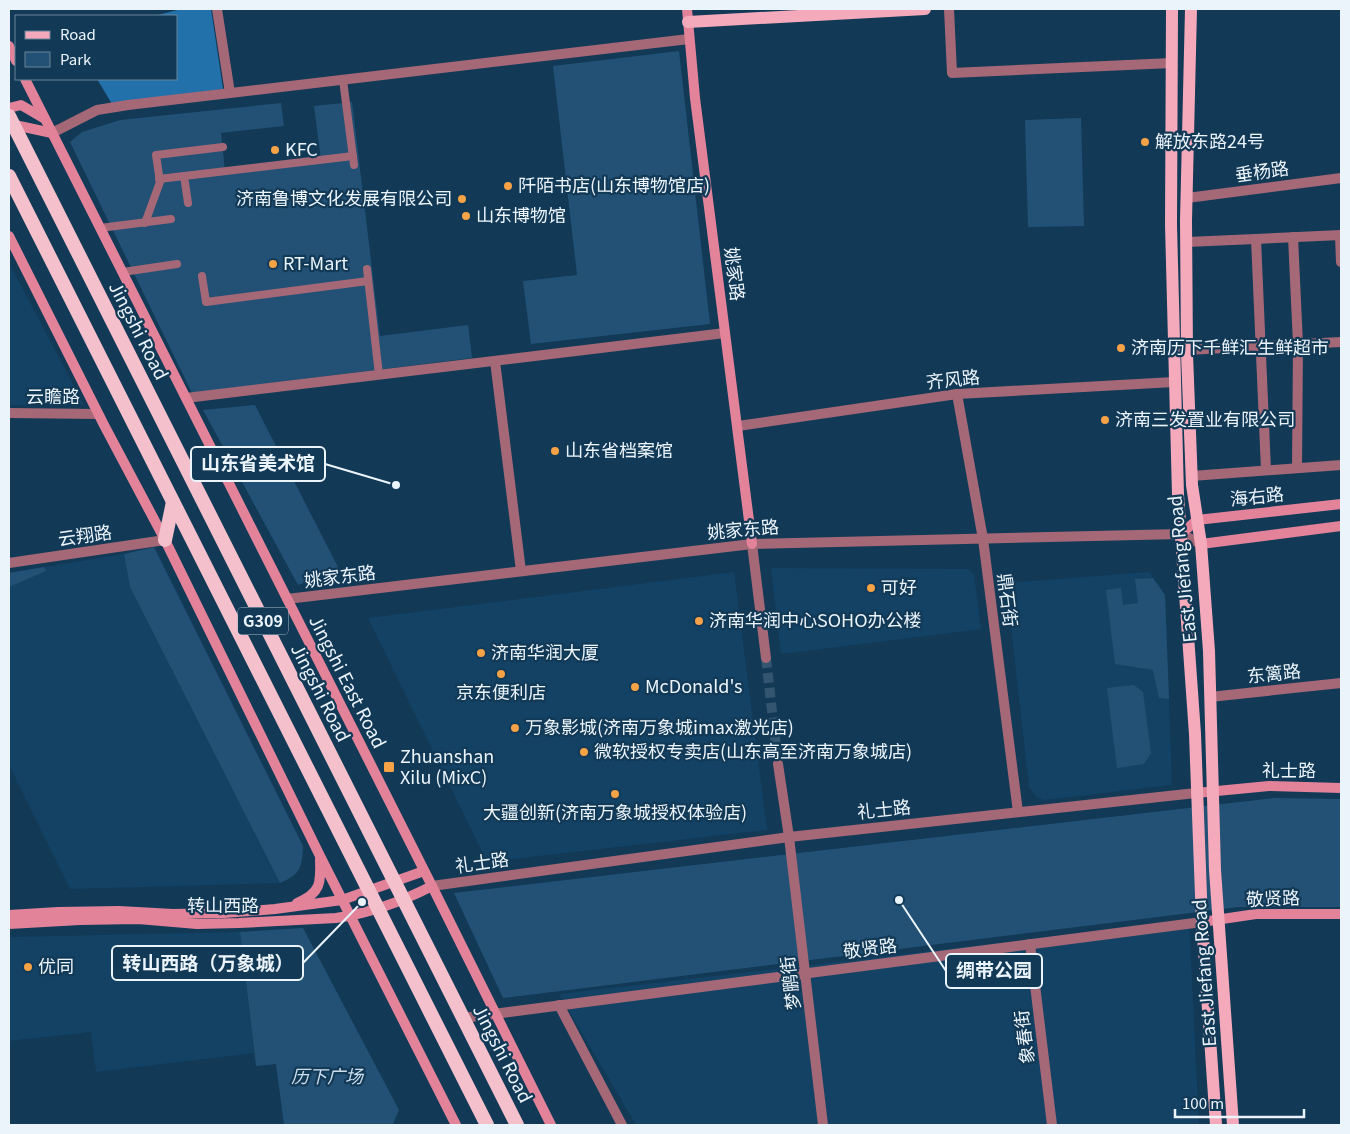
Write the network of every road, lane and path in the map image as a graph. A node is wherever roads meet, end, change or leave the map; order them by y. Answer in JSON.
{"nodes":[{"id":1,"x":217,"y":9,"type":"edge"},
{"id":2,"x":687,"y":9,"type":"edge"},
{"id":3,"x":925,"y":9,"type":"edge"},
{"id":4,"x":949,"y":9,"type":"edge"},
{"id":5,"x":1172,"y":9,"type":"edge"},
{"id":6,"x":1191,"y":9,"type":"edge"},
{"id":7,"x":688,"y":22,"type":"junction"},
{"id":8,"x":689,"y":40,"type":"junction"},
{"id":9,"x":9,"y":46,"type":"edge"},
{"id":10,"x":15,"y":59,"type":"edge"},
{"id":11,"x":1172,"y":63,"type":"junction"},
{"id":12,"x":26,"y":80,"type":"edge"},
{"id":13,"x":343,"y":80,"type":"junction"},
{"id":14,"x":230,"y":93,"type":"junction"},
{"id":15,"x":9,"y":108,"type":"edge"},
{"id":16,"x":46,"y":120,"type":"junction"},
{"id":17,"x":10,"y":121,"type":"edge"},
{"id":18,"x":52,"y":133,"type":"junction"},
{"id":19,"x":223,"y":147,"type":"dead end"},
{"id":20,"x":353,"y":156,"type":"dead end"},
{"id":21,"x":354,"y":166,"type":"dead end"},
{"id":22,"x":9,"y":176,"type":"edge"},
{"id":23,"x":184,"y":176,"type":"junction"},
{"id":24,"x":1341,"y":178,"type":"edge"},
{"id":25,"x":159,"y":179,"type":"junction"},
{"id":26,"x":1187,"y":198,"type":"junction"},
{"id":27,"x":188,"y":203,"type":"dead end"},
{"id":28,"x":171,"y":219,"type":"dead end"},
{"id":29,"x":144,"y":223,"type":"junction"},
{"id":30,"x":100,"y":228,"type":"junction"},
{"id":31,"x":1341,"y":234,"type":"edge"},
{"id":32,"x":9,"y":236,"type":"edge"},
{"id":33,"x":1293,"y":237,"type":"junction"},
{"id":34,"x":1256,"y":239,"type":"junction"},
{"id":35,"x":1187,"y":242,"type":"junction"},
{"id":36,"x":1341,"y":262,"type":"edge"},
{"id":37,"x":177,"y":264,"type":"dead end"},
{"id":38,"x":367,"y":270,"type":"dead end"},
{"id":39,"x":123,"y":272,"type":"junction"},
{"id":40,"x":202,"y":276,"type":"dead end"},
{"id":41,"x":368,"y":281,"type":"junction"},
{"id":42,"x":725,"y":333,"type":"junction"},
{"id":43,"x":1341,"y":342,"type":"edge"},
{"id":44,"x":1298,"y":344,"type":"junction"},
{"id":45,"x":1261,"y":346,"type":"junction"},
{"id":46,"x":1187,"y":350,"type":"junction"},
{"id":47,"x":495,"y":361,"type":"junction"},
{"id":48,"x":379,"y":375,"type":"junction"},
{"id":49,"x":1174,"y":382,"type":"junction"},
{"id":50,"x":958,"y":394,"type":"junction"},
{"id":51,"x":186,"y":398,"type":"junction"},
{"id":52,"x":9,"y":413,"type":"edge"},
{"id":53,"x":98,"y":414,"type":"junction"},
{"id":54,"x":738,"y":426,"type":"junction"},
{"id":55,"x":1341,"y":465,"type":"edge"},
{"id":56,"x":1297,"y":468,"type":"junction"},
{"id":57,"x":1266,"y":470,"type":"junction"},
{"id":58,"x":1192,"y":476,"type":"junction"},
{"id":59,"x":173,"y":502,"type":"junction"},
{"id":60,"x":1341,"y":504,"type":"edge"},
{"id":61,"x":1198,"y":520,"type":"junction"},
{"id":62,"x":1341,"y":526,"type":"edge"},
{"id":63,"x":1181,"y":534,"type":"junction"},
{"id":64,"x":983,"y":539,"type":"junction"},
{"id":65,"x":165,"y":540,"type":"junction"},
{"id":66,"x":752,"y":544,"type":"junction"},
{"id":67,"x":1201,"y":544,"type":"junction"},
{"id":68,"x":9,"y":563,"type":"edge"},
{"id":69,"x":521,"y":572,"type":"junction"},
{"id":70,"x":287,"y":600,"type":"junction"},
{"id":71,"x":766,"y":658,"type":"tunnel mouth"},
{"id":72,"x":1341,"y":683,"type":"edge"},
{"id":73,"x":1210,"y":697,"type":"junction"},
{"id":74,"x":778,"y":764,"type":"tunnel mouth"},
{"id":75,"x":1341,"y":788,"type":"edge"},
{"id":76,"x":1212,"y":792,"type":"junction"},
{"id":77,"x":1196,"y":793,"type":"junction"},
{"id":78,"x":1018,"y":812,"type":"junction"},
{"id":79,"x":789,"y":837,"type":"junction"},
{"id":80,"x":320,"y":856,"type":"junction"},
{"id":81,"x":424,"y":871,"type":"junction"},
{"id":82,"x":394,"y":882,"type":"junction"},
{"id":83,"x":432,"y":886,"type":"junction"},
{"id":84,"x":369,"y":891,"type":"junction"},
{"id":85,"x":342,"y":900,"type":"junction"},
{"id":86,"x":404,"y":900,"type":"junction"},
{"id":87,"x":288,"y":907,"type":"junction"},
{"id":88,"x":378,"y":909,"type":"junction"},
{"id":89,"x":1341,"y":914,"type":"edge"},
{"id":90,"x":9,"y":915,"type":"edge"},
{"id":91,"x":350,"y":916,"type":"junction"},
{"id":92,"x":1219,"y":919,"type":"junction"},
{"id":93,"x":1202,"y":922,"type":"junction"},
{"id":94,"x":9,"y":924,"type":"edge"},
{"id":95,"x":1030,"y":944,"type":"junction"},
{"id":96,"x":806,"y":973,"type":"junction"},
{"id":97,"x":559,"y":1005,"type":"junction"},
{"id":98,"x":494,"y":1014,"type":"junction"},
{"id":99,"x":463,"y":1018,"type":"junction"},
{"id":100,"x":456,"y":1125,"type":"edge"},
{"id":101,"x":488,"y":1125,"type":"edge"},
{"id":102,"x":517,"y":1125,"type":"edge"},
{"id":103,"x":551,"y":1125,"type":"edge"},
{"id":104,"x":622,"y":1125,"type":"edge"},
{"id":105,"x":823,"y":1125,"type":"edge"},
{"id":106,"x":1052,"y":1125,"type":"edge"},
{"id":107,"x":1216,"y":1125,"type":"edge"},
{"id":108,"x":1233,"y":1125,"type":"edge"}],
"edges":[{"from":1,"to":14,"type":"street"},
{"from":2,"to":7,"type":"main road","name":"姚家路"},
{"from":3,"to":7,"type":"main road"},
{"from":4,"to":11,"type":"street"},
{"from":5,"to":11,"type":"main road","name":"East Jiefang Road"},
{"from":6,"to":26,"type":"main road","name":"East Jiefang Road"},
{"from":7,"to":8,"type":"main road","name":"姚家路"},
{"from":8,"to":13,"type":"street"},
{"from":8,"to":42,"type":"main road","name":"姚家路"},
{"from":9,"to":10,"type":"main road"},
{"from":11,"to":49,"type":"main road","name":"East Jiefang Road"},
{"from":12,"to":16,"type":"main road"},
{"from":13,"to":14,"type":"street"},
{"from":13,"to":21,"type":"street"},
{"from":14,"to":18,"type":"street"},
{"from":15,"to":16,"type":"main road"},
{"from":16,"to":18,"type":"main road"},
{"from":17,"to":18,"type":"main road"},
{"from":17,"to":82,"type":"highway","name":"Jingshi Road","number":"G309"},
{"from":18,"to":30,"type":"main road","name":"Jingshi Road"},
{"from":19,"to":25,"type":"street"},
{"from":20,"to":23,"type":"street"},
{"from":22,"to":59,"type":"highway","number":"G309"},
{"from":23,"to":25,"type":"street"},
{"from":23,"to":27,"type":"street"},
{"from":24,"to":26,"type":"street","name":"垂杨路"},
{"from":25,"to":29,"type":"street"},
{"from":26,"to":35,"type":"main road","name":"East Jiefang Road"},
{"from":28,"to":29,"type":"street"},
{"from":29,"to":30,"type":"street"},
{"from":30,"to":39,"type":"main road","name":"Jingshi Road"},
{"from":31,"to":33,"type":"street"},
{"from":31,"to":36,"type":"street"},
{"from":32,"to":53,"type":"main road"},
{"from":33,"to":34,"type":"street"},
{"from":33,"to":44,"type":"street"},
{"from":34,"to":35,"type":"street"},
{"from":34,"to":45,"type":"street"},
{"from":35,"to":46,"type":"main road","name":"East Jiefang Road"},
{"from":37,"to":39,"type":"street"},
{"from":38,"to":41,"type":"street"},
{"from":39,"to":51,"type":"main road","name":"Jingshi Road"},
{"from":40,"to":41,"type":"street"},
{"from":41,"to":48,"type":"street"},
{"from":42,"to":47,"type":"street"},
{"from":42,"to":54,"type":"main road","name":"姚家路"},
{"from":43,"to":44,"type":"street"},
{"from":44,"to":45,"type":"street"},
{"from":44,"to":56,"type":"street"},
{"from":45,"to":46,"type":"street"},
{"from":45,"to":57,"type":"street"},
{"from":46,"to":58,"type":"main road","name":"East Jiefang Road"},
{"from":47,"to":48,"type":"street"},
{"from":47,"to":69,"type":"street"},
{"from":48,"to":51,"type":"street"},
{"from":49,"to":50,"type":"street","name":"齐风路"},
{"from":49,"to":63,"type":"main road","name":"East Jiefang Road"},
{"from":50,"to":54,"type":"street","name":"齐风路"},
{"from":50,"to":64,"type":"street","name":"鼎石街"},
{"from":51,"to":70,"type":"main road","name":"Jingshi Road"},
{"from":52,"to":53,"type":"street","name":"云瞻路"},
{"from":53,"to":65,"type":"main road"},
{"from":54,"to":66,"type":"main road","name":"姚家路"},
{"from":55,"to":56,"type":"street"},
{"from":56,"to":57,"type":"street"},
{"from":57,"to":58,"type":"street"},
{"from":58,"to":61,"type":"main road","name":"East Jiefang Road"},
{"from":59,"to":65,"type":"highway"},
{"from":59,"to":84,"type":"highway","number":"G309"},
{"from":60,"to":61,"type":"main road","name":"海右路"},
{"from":61,"to":63,"type":"main road"},
{"from":61,"to":67,"type":"main road","name":"East Jiefang Road"},
{"from":62,"to":67,"type":"main road"},
{"from":63,"to":64,"type":"street","name":"姚家东路"},
{"from":63,"to":67,"type":"street","name":"姚家东路"},
{"from":63,"to":77,"type":"main road","name":"East Jiefang Road"},
{"from":64,"to":66,"type":"street","name":"姚家东路"},
{"from":64,"to":78,"type":"street","name":"鼎石街"},
{"from":65,"to":68,"type":"street","name":"云翔路"},
{"from":65,"to":80,"type":"main road"},
{"from":66,"to":69,"type":"street","name":"姚家东路"},
{"from":66,"to":71,"type":"street"},
{"from":67,"to":73,"type":"main road","name":"East Jiefang Road"},
{"from":69,"to":70,"type":"street","name":"姚家东路"},
{"from":70,"to":81,"type":"main road","name":"Jingshi East Road"},
{"from":72,"to":73,"type":"street","name":"东篱路"},
{"from":73,"to":76,"type":"main road","name":"East Jiefang Road"},
{"from":74,"to":79,"type":"street","name":"梦鹏街"},
{"from":75,"to":76,"type":"main road","name":"礼士路"},
{"from":76,"to":77,"type":"main road","name":"礼士路"},
{"from":76,"to":92,"type":"main road","name":"East Jiefang Road"},
{"from":77,"to":78,"type":"street","name":"礼士路"},
{"from":77,"to":93,"type":"main road","name":"East Jiefang Road"},
{"from":78,"to":79,"type":"street","name":"礼士路"},
{"from":79,"to":83,"type":"street","name":"礼士路"},
{"from":79,"to":96,"type":"street","name":"梦鹏街"},
{"from":80,"to":85,"type":"main road"},
{"from":80,"to":87,"type":"main road"},
{"from":81,"to":82,"type":"main road","name":"转山西路"},
{"from":81,"to":83,"type":"main road","name":"Jingshi East Road"},
{"from":82,"to":84,"type":"main road","name":"转山西路"},
{"from":82,"to":86,"type":"highway","name":"Jingshi Road","number":"G309"},
{"from":83,"to":86,"type":"main road","name":"转山西路"},
{"from":83,"to":98,"type":"main road","name":"Jingshi Road"},
{"from":84,"to":85,"type":"main road","name":"转山西路"},
{"from":84,"to":88,"type":"highway","number":"G309"},
{"from":85,"to":87,"type":"main road","name":"转山西路"},
{"from":85,"to":91,"type":"main road"},
{"from":86,"to":88,"type":"main road","name":"转山西路"},
{"from":86,"to":99,"type":"highway","name":"Jingshi Road","number":"G309"},
{"from":87,"to":90,"type":"main road","name":"转山西路"},
{"from":88,"to":91,"type":"main road","name":"转山西路"},
{"from":88,"to":101,"type":"highway","number":"G309"},
{"from":89,"to":92,"type":"main road","name":"敬贤路"},
{"from":91,"to":94,"type":"main road","name":"转山西路"},
{"from":91,"to":100,"type":"main road"},
{"from":92,"to":93,"type":"main road","name":"敬贤路"},
{"from":92,"to":108,"type":"main road","name":"East Jiefang Road"},
{"from":93,"to":95,"type":"street","name":"敬贤路"},
{"from":93,"to":107,"type":"main road","name":"East Jiefang Road"},
{"from":95,"to":96,"type":"street","name":"敬贤路"},
{"from":95,"to":106,"type":"street","name":"象春街"},
{"from":96,"to":97,"type":"street","name":"敬贤路"},
{"from":96,"to":105,"type":"street","name":"梦鹏街"},
{"from":97,"to":98,"type":"street","name":"敬贤路"},
{"from":97,"to":104,"type":"street"},
{"from":98,"to":99,"type":"street","name":"敬贤路"},
{"from":98,"to":103,"type":"main road","name":"Jingshi Road"},
{"from":99,"to":102,"type":"highway","name":"Jingshi Road","number":"G309"}]}
